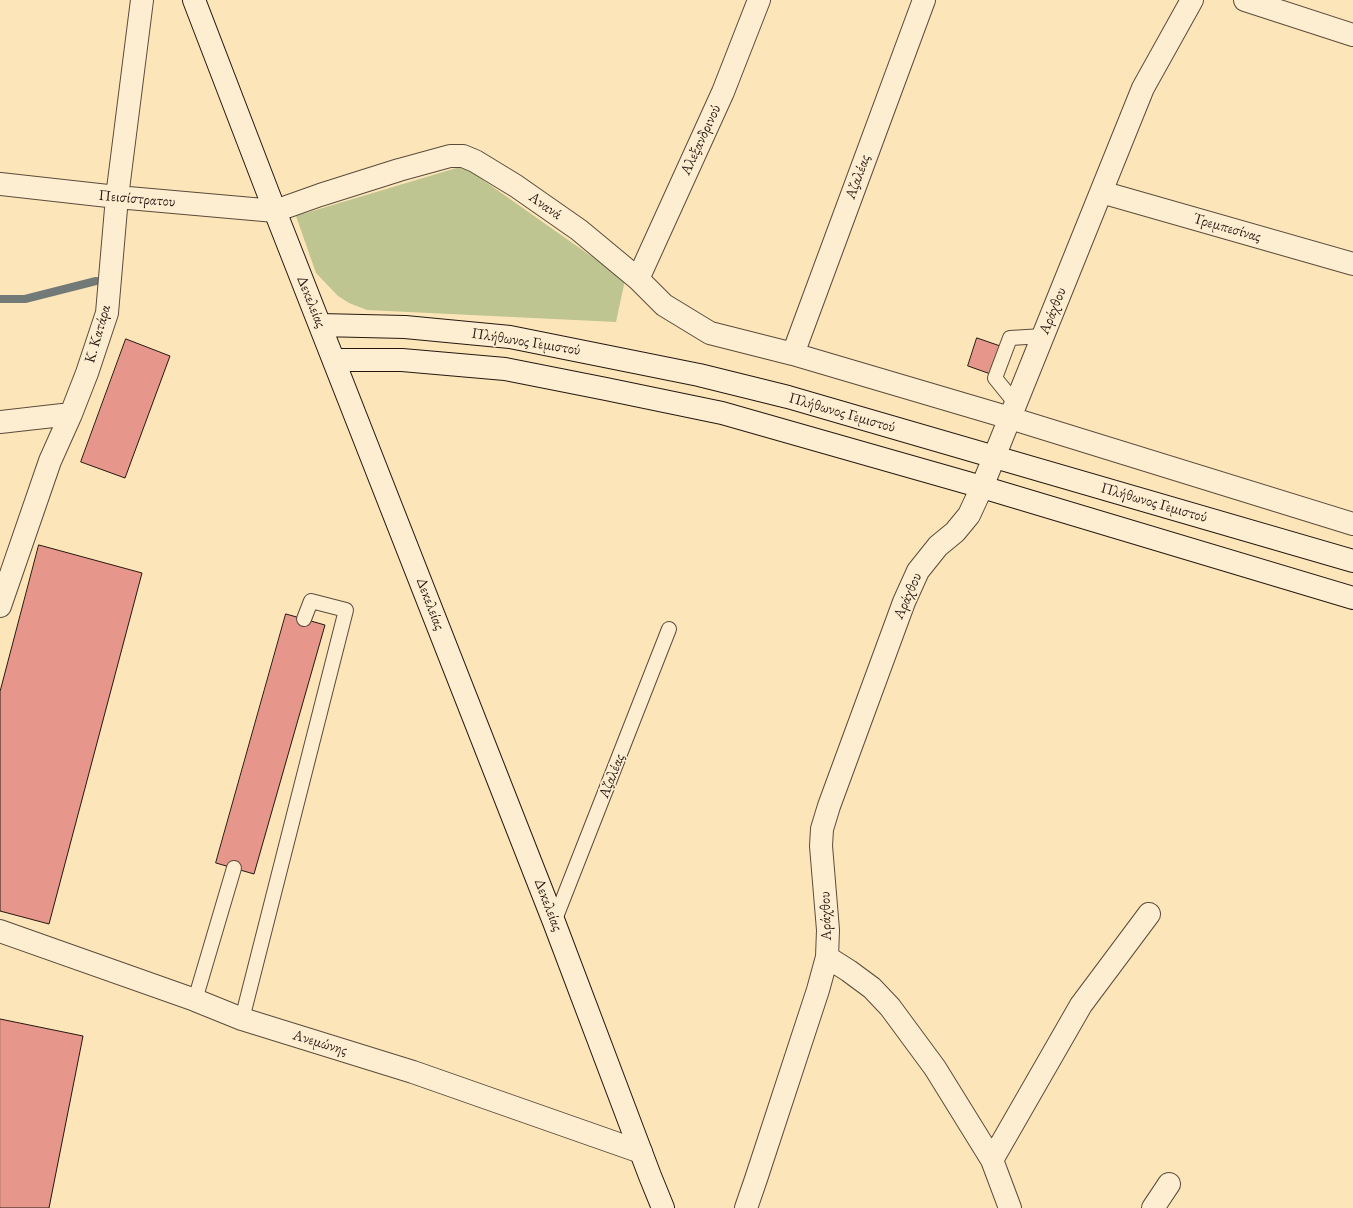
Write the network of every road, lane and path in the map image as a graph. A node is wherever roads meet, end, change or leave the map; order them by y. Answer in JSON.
{"nodes":[{"id":1,"x":142,"y":0,"type":"edge"},
{"id":2,"x":194,"y":0,"type":"edge"},
{"id":3,"x":759,"y":0,"type":"edge"},
{"id":4,"x":924,"y":0,"type":"edge"},
{"id":5,"x":1192,"y":0,"type":"edge"},
{"id":6,"x":1245,"y":0,"type":"edge"},
{"id":7,"x":1353,"y":34,"type":"edge"},
{"id":8,"x":0,"y":184,"type":"edge"},
{"id":9,"x":1101,"y":192,"type":"junction"},
{"id":10,"x":117,"y":197,"type":"junction"},
{"id":11,"x":275,"y":211,"type":"junction"},
{"id":12,"x":1353,"y":264,"type":"edge"},
{"id":13,"x":638,"y":279,"type":"junction"},
{"id":14,"x":320,"y":325,"type":"junction"},
{"id":15,"x":1043,"y":336,"type":"junction"},
{"id":16,"x":793,"y":354,"type":"junction"},
{"id":17,"x":334,"y":360,"type":"junction"},
{"id":18,"x":1013,"y":411,"type":"junction"},
{"id":19,"x":71,"y":414,"type":"junction"},
{"id":20,"x":0,"y":422,"type":"edge"},
{"id":21,"x":995,"y":457,"type":"junction"},
{"id":22,"x":982,"y":487,"type":"junction"},
{"id":23,"x":1353,"y":524,"type":"edge"},
{"id":24,"x":1353,"y":561,"type":"edge"},
{"id":25,"x":1353,"y":598,"type":"edge"},
{"id":26,"x":0,"y":606,"type":"edge"},
{"id":27,"x":304,"y":619,"type":"dead end"},
{"id":28,"x":669,"y":630,"type":"dead end"},
{"id":29,"x":234,"y":868,"type":"dead end"},
{"id":30,"x":1149,"y":914,"type":"dead end"},
{"id":31,"x":554,"y":922,"type":"junction"},
{"id":32,"x":0,"y":931,"type":"edge"},
{"id":33,"x":827,"y":957,"type":"junction"},
{"id":34,"x":195,"y":1000,"type":"junction"},
{"id":35,"x":242,"y":1019,"type":"junction"},
{"id":36,"x":641,"y":1152,"type":"junction"},
{"id":37,"x":992,"y":1160,"type":"junction"},
{"id":38,"x":1169,"y":1184,"type":"dead end"},
{"id":39,"x":663,"y":1208,"type":"edge"},
{"id":40,"x":746,"y":1208,"type":"edge"},
{"id":41,"x":1010,"y":1208,"type":"edge"},
{"id":42,"x":1153,"y":1208,"type":"edge"}],
"edges":[{"from":1,"to":10,"type":"street","name":"Κ. Κατάρα"},
{"from":2,"to":11,"type":"street","name":"Δεκελείας"},
{"from":3,"to":13,"type":"street","name":"Αλεξανδρινού"},
{"from":4,"to":16,"type":"street","name":"Αζαλέας"},
{"from":5,"to":9,"type":"street","name":"Αράχθου"},
{"from":6,"to":7,"type":"street"},
{"from":8,"to":10,"type":"street","name":"Πεισίστρατου"},
{"from":9,"to":12,"type":"street","name":"Τρεμπεσίνας"},
{"from":9,"to":15,"type":"street","name":"Αράχθου"},
{"from":10,"to":11,"type":"street","name":"Πεισίστρατου"},
{"from":10,"to":19,"type":"street","name":"Κ. Κατάρα"},
{"from":11,"to":13,"type":"street","name":"Ανανά"},
{"from":11,"to":14,"type":"street","name":"Δεκελείας"},
{"from":13,"to":16,"type":"street","name":"Ανανά"},
{"from":14,"to":17,"type":"street","name":"Δεκελείας"},
{"from":14,"to":21,"type":"street","name":"Πλήθωνος Γεμιστού"},
{"from":15,"to":18,"type":"street","name":"Αράχθου"},
{"from":15,"to":18,"type":"lane"},
{"from":16,"to":18,"type":"street"},
{"from":17,"to":22,"type":"street","name":"Πλήθωνος Γεμιστού"},
{"from":17,"to":31,"type":"street","name":"Δεκελείας"},
{"from":18,"to":21,"type":"street","name":"Αράχθου"},
{"from":18,"to":23,"type":"street"},
{"from":19,"to":20,"type":"street"},
{"from":19,"to":26,"type":"street","name":"Κ. Κατάρα"},
{"from":21,"to":22,"type":"street","name":"Αράχθου"},
{"from":21,"to":24,"type":"street","name":"Πλήθωνος Γεμιστού"},
{"from":22,"to":25,"type":"street","name":"Πλήθωνος Γεμιστού"},
{"from":22,"to":33,"type":"street","name":"Αράχθου"},
{"from":27,"to":35,"type":"lane"},
{"from":28,"to":31,"type":"lane","name":"Αζαλέας"},
{"from":29,"to":34,"type":"lane"},
{"from":30,"to":37,"type":"street"},
{"from":31,"to":36,"type":"street","name":"Δεκελείας"},
{"from":32,"to":34,"type":"street","name":"Ανεμώνης"},
{"from":33,"to":37,"type":"street"},
{"from":33,"to":40,"type":"street","name":"Αράχθου"},
{"from":34,"to":35,"type":"street","name":"Ανεμώνης"},
{"from":35,"to":36,"type":"street","name":"Ανεμώνης"},
{"from":36,"to":39,"type":"street","name":"Δεκελείας"},
{"from":37,"to":41,"type":"street"},
{"from":38,"to":42,"type":"street"}]}
